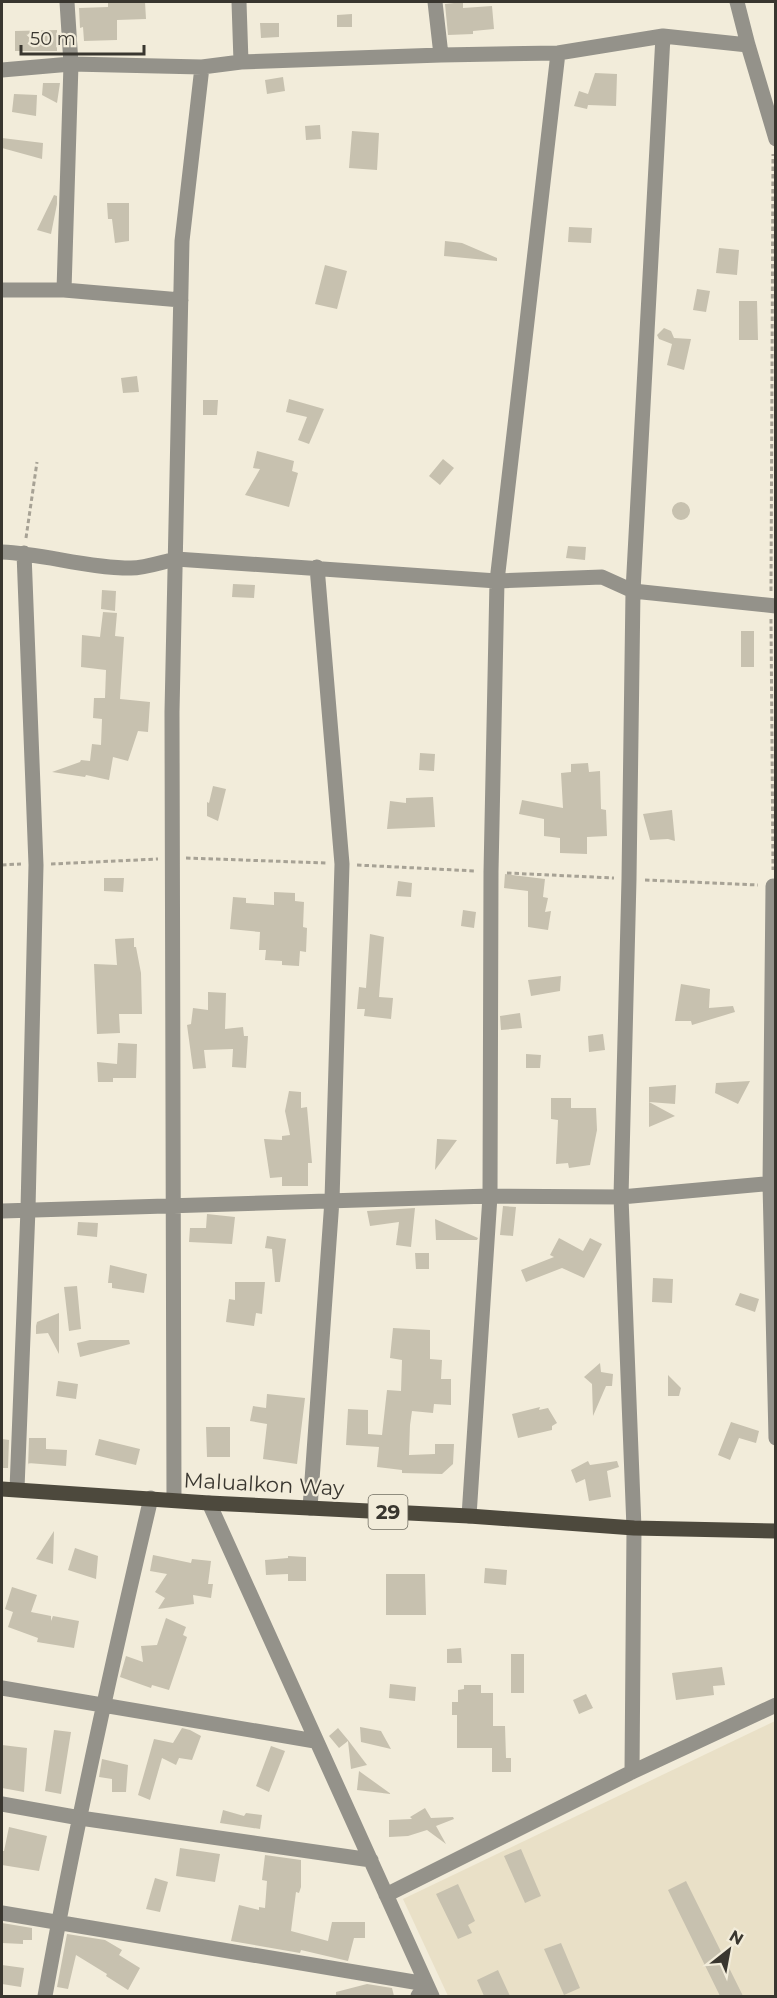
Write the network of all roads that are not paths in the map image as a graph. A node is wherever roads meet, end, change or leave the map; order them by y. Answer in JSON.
{"nodes":[{"id":1,"x":67,"y":2,"type":"edge"},
{"id":2,"x":238,"y":2,"type":"edge"},
{"id":3,"x":435,"y":2,"type":"edge"},
{"id":4,"x":737,"y":2,"type":"edge"},
{"id":5,"x":663,"y":36,"type":"junction"},
{"id":6,"x":748,"y":45,"type":"junction"},
{"id":7,"x":558,"y":53,"type":"junction"},
{"id":8,"x":441,"y":55,"type":"junction"},
{"id":9,"x":241,"y":62,"type":"junction"},
{"id":10,"x":71,"y":64,"type":"junction"},
{"id":11,"x":202,"y":67,"type":"junction"},
{"id":12,"x":2,"y":70,"type":"edge"},
{"id":13,"x":774,"y":134,"type":"edge"},
{"id":14,"x":2,"y":290,"type":"edge"},
{"id":15,"x":64,"y":290,"type":"junction"},
{"id":16,"x":181,"y":300,"type":"junction"},
{"id":17,"x":2,"y":552,"type":"edge"},
{"id":18,"x":24,"y":553,"type":"junction"},
{"id":19,"x":176,"y":559,"type":"junction"},
{"id":20,"x":317,"y":567,"type":"junction"},
{"id":21,"x":497,"y":581,"type":"junction"},
{"id":22,"x":633,"y":591,"type":"junction"},
{"id":23,"x":773,"y":606,"type":"edge"},
{"id":24,"x":773,"y":886,"type":"road end"},
{"id":25,"x":773,"y":1183,"type":"edge"},
{"id":26,"x":490,"y":1196,"type":"junction"},
{"id":27,"x":621,"y":1197,"type":"junction"},
{"id":28,"x":332,"y":1200,"type":"junction"},
{"id":29,"x":173,"y":1204,"type":"junction"},
{"id":30,"x":28,"y":1209,"type":"junction"},
{"id":31,"x":2,"y":1211,"type":"edge"},
{"id":32,"x":776,"y":1438,"type":"edge"},
{"id":33,"x":9,"y":1489,"type":"edge"},
{"id":34,"x":151,"y":1498,"type":"junction"},
{"id":35,"x":174,"y":1500,"type":"junction"},
{"id":36,"x":209,"y":1503,"type":"junction"},
{"id":37,"x":310,"y":1508,"type":"junction"},
{"id":38,"x":470,"y":1516,"type":"junction"},
{"id":39,"x":633,"y":1528,"type":"junction"},
{"id":40,"x":776,"y":1532,"type":"edge"},
{"id":41,"x":2,"y":1688,"type":"edge"},
{"id":42,"x":103,"y":1705,"type":"junction"},
{"id":43,"x":776,"y":1705,"type":"edge"},
{"id":44,"x":315,"y":1741,"type":"junction"},
{"id":45,"x":632,"y":1772,"type":"junction"},
{"id":46,"x":2,"y":1804,"type":"edge"},
{"id":47,"x":80,"y":1818,"type":"junction"},
{"id":48,"x":370,"y":1860,"type":"junction"},
{"id":49,"x":386,"y":1894,"type":"junction"},
{"id":50,"x":2,"y":1913,"type":"edge"},
{"id":51,"x":58,"y":1922,"type":"junction"},
{"id":52,"x":425,"y":1992,"type":"edge"},
{"id":53,"x":45,"y":1996,"type":"edge"}],
"edges":[{"from":1,"to":10,"type":"street"},
{"from":2,"to":9,"type":"street"},
{"from":3,"to":8,"type":"street"},
{"from":4,"to":6,"type":"street"},
{"from":5,"to":6,"type":"street"},
{"from":5,"to":7,"type":"street"},
{"from":5,"to":22,"type":"street"},
{"from":6,"to":13,"type":"street"},
{"from":7,"to":8,"type":"street"},
{"from":7,"to":21,"type":"street"},
{"from":8,"to":9,"type":"street"},
{"from":9,"to":11,"type":"street"},
{"from":10,"to":11,"type":"street"},
{"from":10,"to":12,"type":"street"},
{"from":10,"to":15,"type":"street"},
{"from":11,"to":16,"type":"street"},
{"from":14,"to":15,"type":"street"},
{"from":15,"to":16,"type":"street"},
{"from":16,"to":19,"type":"street"},
{"from":17,"to":18,"type":"street"},
{"from":18,"to":19,"type":"street"},
{"from":18,"to":30,"type":"street"},
{"from":19,"to":20,"type":"street"},
{"from":19,"to":29,"type":"street"},
{"from":20,"to":21,"type":"street"},
{"from":20,"to":28,"type":"street"},
{"from":21,"to":22,"type":"street"},
{"from":21,"to":26,"type":"street"},
{"from":22,"to":23,"type":"street"},
{"from":22,"to":27,"type":"street"},
{"from":24,"to":25,"type":"street"},
{"from":25,"to":27,"type":"street"},
{"from":25,"to":32,"type":"street"},
{"from":26,"to":27,"type":"street"},
{"from":26,"to":28,"type":"street"},
{"from":26,"to":38,"type":"street"},
{"from":27,"to":39,"type":"street"},
{"from":28,"to":29,"type":"street"},
{"from":28,"to":37,"type":"street"},
{"from":29,"to":30,"type":"street"},
{"from":29,"to":35,"type":"street"},
{"from":30,"to":31,"type":"street"},
{"from":30,"to":33,"type":"street"},
{"from":33,"to":34,"type":"main road","name":"Malualkon Way","number":"29"},
{"from":34,"to":35,"type":"main road","name":"Malualkon Way","number":"29"},
{"from":34,"to":42,"type":"street"},
{"from":35,"to":36,"type":"main road","name":"Malualkon Way","number":"29"},
{"from":36,"to":37,"type":"main road","name":"Malualkon Way","number":"29"},
{"from":36,"to":44,"type":"street"},
{"from":37,"to":38,"type":"main road","name":"Malualkon Way","number":"29"},
{"from":38,"to":39,"type":"main road","name":"Malualkon Way","number":"29"},
{"from":39,"to":40,"type":"main road","name":"Malualkon Way","number":"29"},
{"from":39,"to":45,"type":"street"},
{"from":41,"to":42,"type":"street"},
{"from":42,"to":44,"type":"street"},
{"from":42,"to":47,"type":"street"},
{"from":43,"to":45,"type":"street"},
{"from":44,"to":48,"type":"street"},
{"from":45,"to":49,"type":"street"},
{"from":46,"to":47,"type":"street"},
{"from":47,"to":48,"type":"street"},
{"from":47,"to":51,"type":"street"},
{"from":48,"to":49,"type":"street"},
{"from":49,"to":52,"type":"street"},
{"from":50,"to":51,"type":"street"},
{"from":51,"to":52,"type":"street"},
{"from":51,"to":53,"type":"street"}]}
